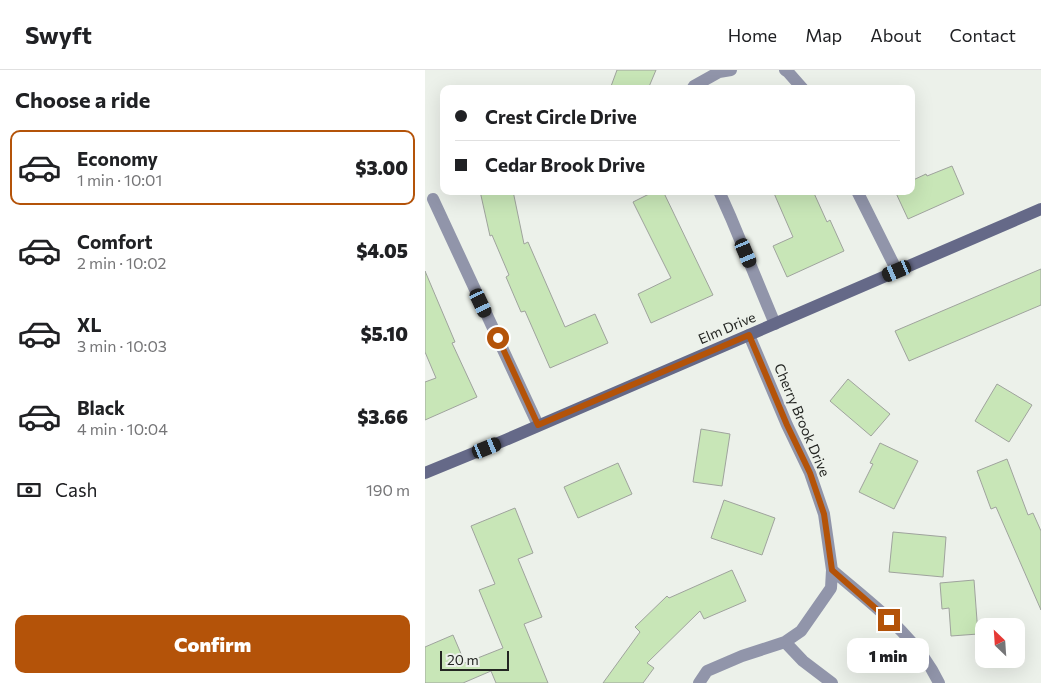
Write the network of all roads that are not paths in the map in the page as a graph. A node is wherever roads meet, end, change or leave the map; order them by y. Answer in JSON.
{"nodes":[{"id":1,"x":731,"y":70,"type":"edge"},
{"id":2,"x":785,"y":70,"type":"edge"},
{"id":3,"x":696,"y":85,"type":"edge"},
{"id":4,"x":799,"y":85,"type":"edge"},
{"id":5,"x":721,"y":195,"type":"edge"},
{"id":6,"x":859,"y":195,"type":"edge"},
{"id":7,"x":433,"y":199,"type":"dead end"},
{"id":8,"x":1041,"y":209,"type":"edge"},
{"id":9,"x":897,"y":271,"type":"junction"},
{"id":10,"x":775,"y":324,"type":"junction"},
{"id":11,"x":749,"y":335,"type":"junction"},
{"id":12,"x":538,"y":425,"type":"junction"},
{"id":13,"x":425,"y":473,"type":"edge"},
{"id":14,"x":832,"y":570,"type":"junction"},
{"id":15,"x":785,"y":642,"type":"junction"},
{"id":16,"x":699,"y":683,"type":"edge"},
{"id":17,"x":832,"y":683,"type":"edge"},
{"id":18,"x":939,"y":683,"type":"edge"}],
"edges":[{"from":1,"to":3,"type":"street"},
{"from":2,"to":4,"type":"street"},
{"from":5,"to":10,"type":"street"},
{"from":6,"to":9,"type":"street"},
{"from":7,"to":12,"type":"street"},
{"from":8,"to":9,"type":"street","name":"Elm Drive"},
{"from":9,"to":10,"type":"street","name":"Elm Drive"},
{"from":10,"to":11,"type":"street","name":"Elm Drive"},
{"from":11,"to":12,"type":"street","name":"Elm Drive"},
{"from":11,"to":14,"type":"street","name":"Cherry Brook Drive"},
{"from":12,"to":13,"type":"street","name":"Elm Drive"},
{"from":14,"to":15,"type":"street","name":"Cherry Brook Drive"},
{"from":14,"to":18,"type":"street"},
{"from":15,"to":16,"type":"street","name":"Cherry Brook Drive"},
{"from":15,"to":17,"type":"street"}]}
